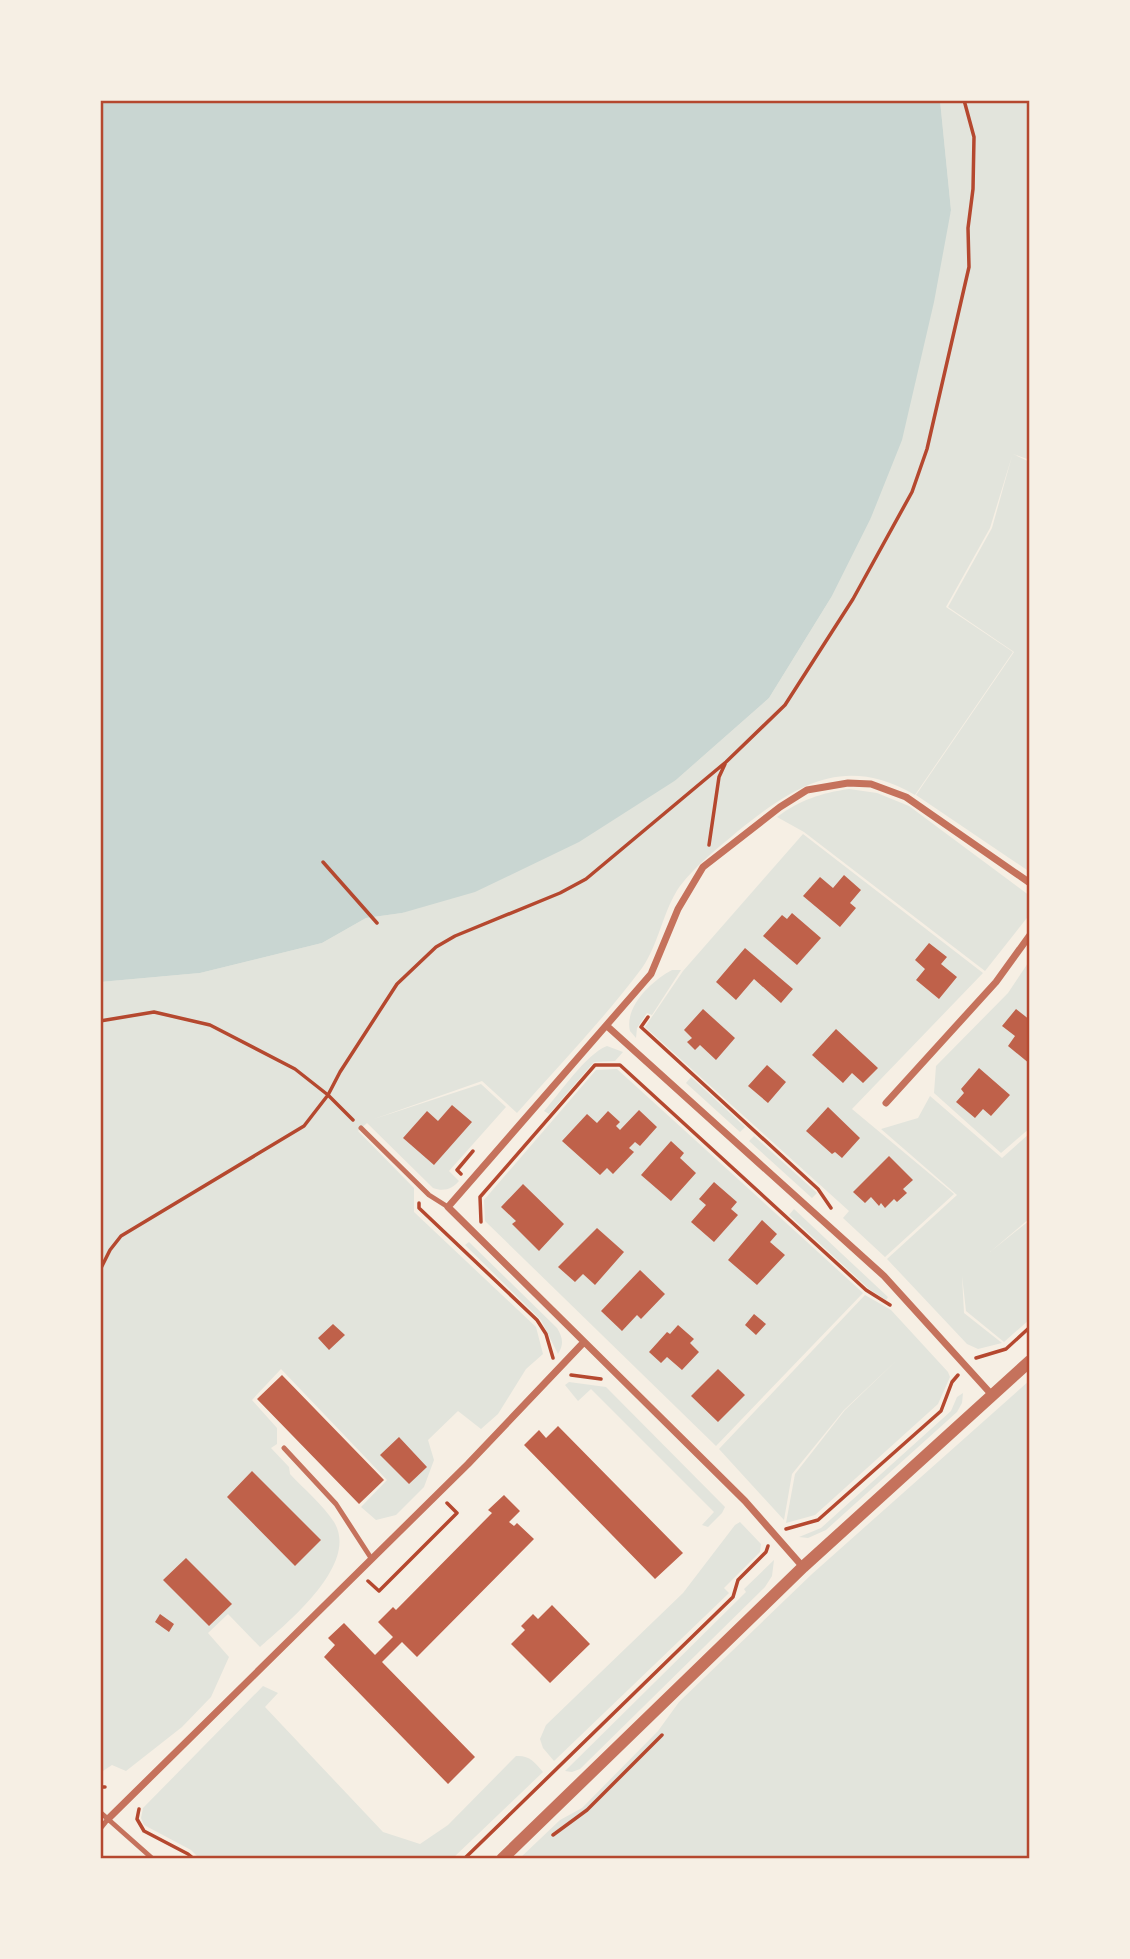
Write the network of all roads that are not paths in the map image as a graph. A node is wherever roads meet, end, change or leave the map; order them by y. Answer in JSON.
{"nodes":[{"id":1,"x":1030,"y":883,"type":"edge"},
{"id":2,"x":1030,"y":935,"type":"edge"},
{"id":3,"x":607,"y":1026,"type":"junction"},
{"id":4,"x":886,"y":1103,"type":"dead end"},
{"id":5,"x":361,"y":1128,"type":"road end"},
{"id":6,"x":448,"y":1207,"type":"junction"},
{"id":7,"x":584,"y":1342,"type":"junction"},
{"id":8,"x":1030,"y":1361,"type":"edge"},
{"id":9,"x":992,"y":1395,"type":"junction"},
{"id":10,"x":284,"y":1448,"type":"dead end"},
{"id":11,"x":371,"y":1558,"type":"junction"},
{"id":12,"x":803,"y":1567,"type":"junction"},
{"id":13,"x":100,"y":1812,"type":"edge"},
{"id":14,"x":108,"y":1819,"type":"junction"},
{"id":15,"x":100,"y":1829,"type":"edge"},
{"id":16,"x":153,"y":1859,"type":"edge"},
{"id":17,"x":502,"y":1859,"type":"edge"}],
"edges":[{"from":1,"to":3,"type":"street"},
{"from":2,"to":4,"type":"street"},
{"from":3,"to":6,"type":"street"},
{"from":3,"to":9,"type":"street"},
{"from":5,"to":6,"type":"lane"},
{"from":6,"to":7,"type":"street"},
{"from":7,"to":11,"type":"street"},
{"from":7,"to":12,"type":"street"},
{"from":8,"to":9,"type":"street"},
{"from":9,"to":12,"type":"street"},
{"from":10,"to":11,"type":"lane"},
{"from":11,"to":14,"type":"street"},
{"from":12,"to":17,"type":"street"},
{"from":13,"to":14,"type":"lane"},
{"from":14,"to":15,"type":"lane"},
{"from":14,"to":16,"type":"lane"}]}
